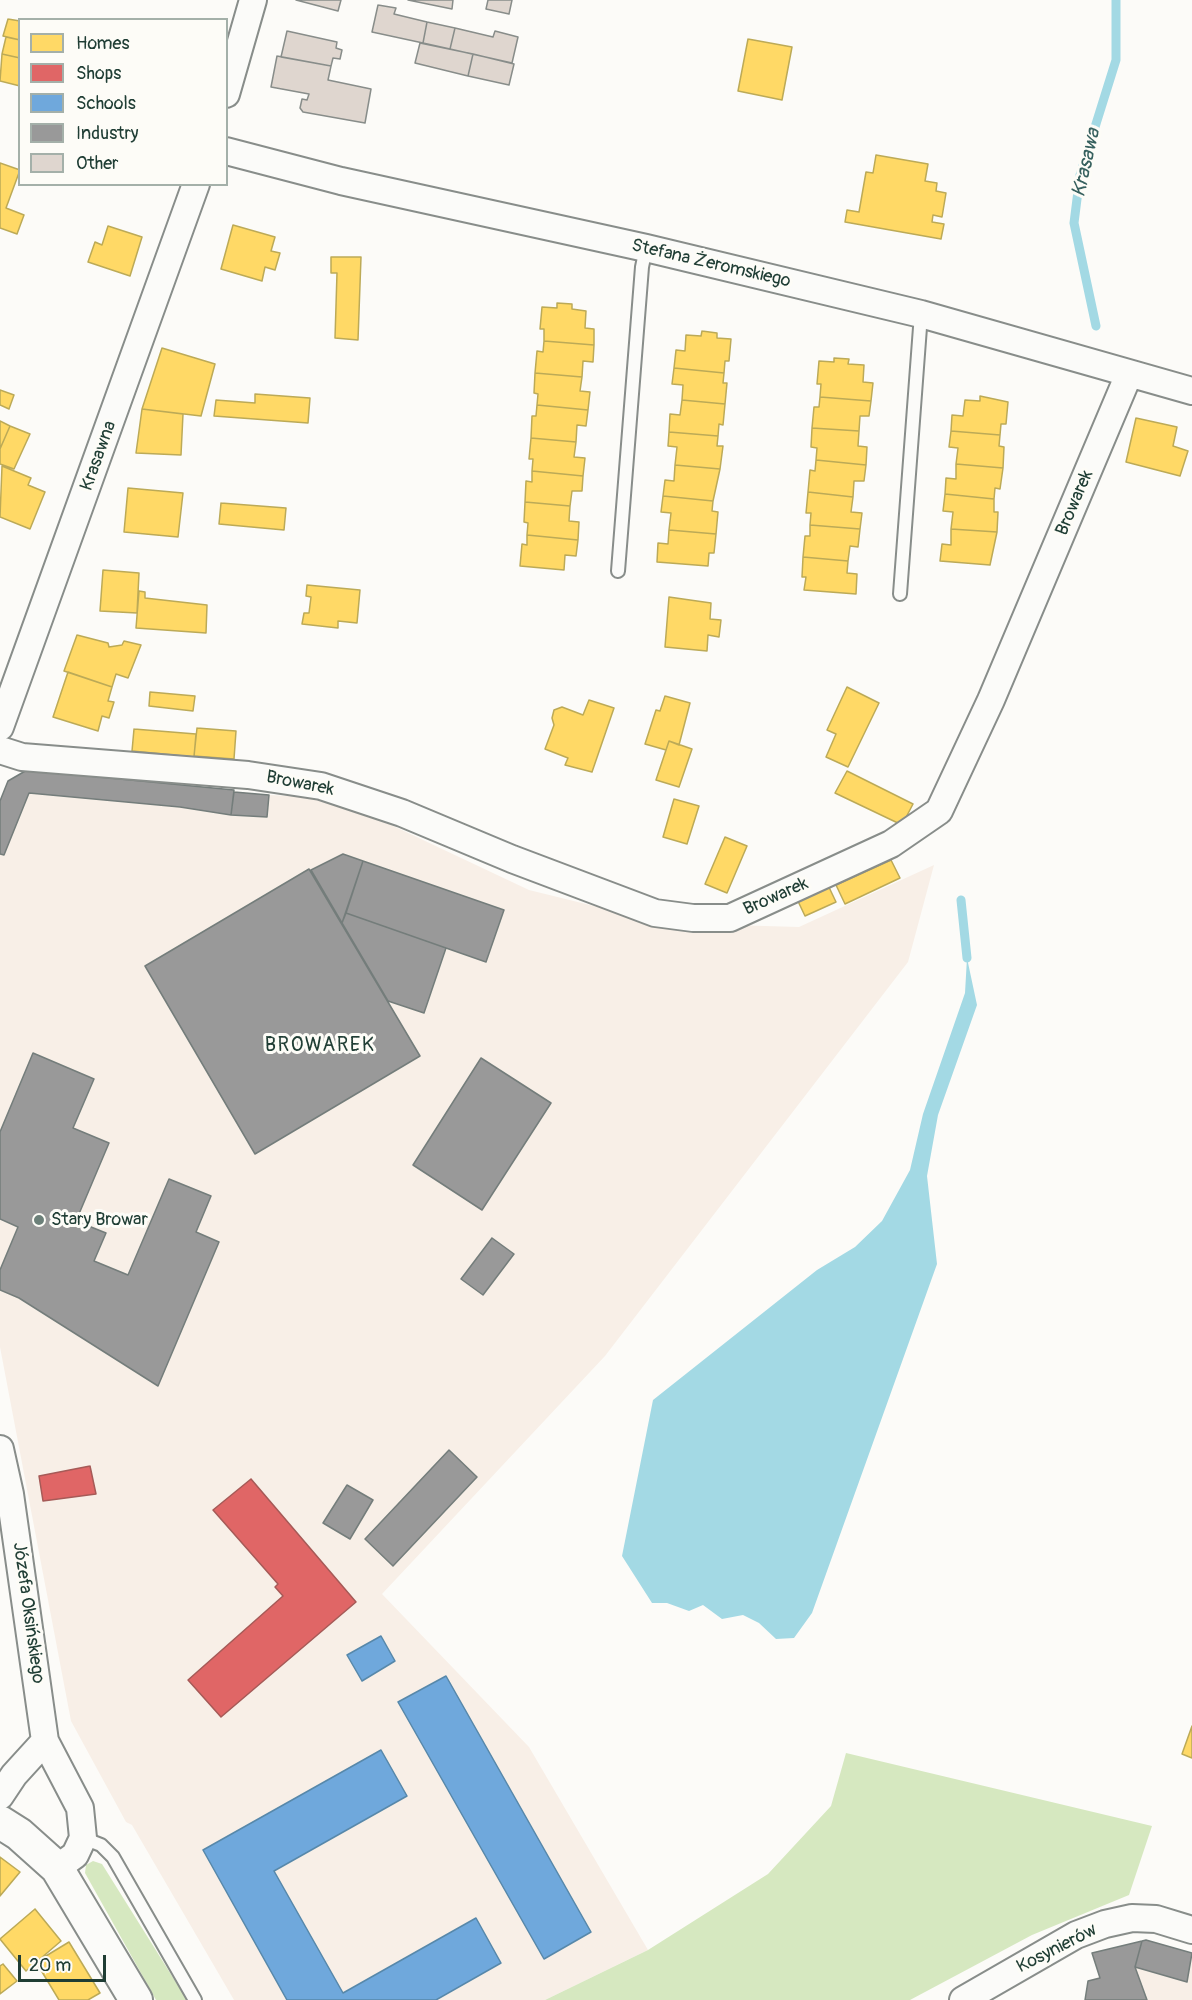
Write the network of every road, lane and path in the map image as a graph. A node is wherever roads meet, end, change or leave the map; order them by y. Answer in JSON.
{"nodes":[{"id":1,"x":253,"y":0,"type":"edge"},
{"id":2,"x":228,"y":87,"type":"edge"},
{"id":3,"x":228,"y":152,"type":"edge"},
{"id":4,"x":195,"y":186,"type":"edge"},
{"id":5,"x":646,"y":248,"type":"junction"},
{"id":6,"x":921,"y":314,"type":"junction"},
{"id":7,"x":1129,"y":374,"type":"junction"},
{"id":8,"x":1192,"y":391,"type":"edge"},
{"id":9,"x":618,"y":571,"type":"dead end"},
{"id":10,"x":900,"y":594,"type":"dead end"},
{"id":11,"x":0,"y":727,"type":"edge"},
{"id":12,"x":0,"y":750,"type":"edge"},
{"id":13,"x":0,"y":1449,"type":"edge"},
{"id":14,"x":45,"y":1742,"type":"junction"},
{"id":15,"x":0,"y":1796,"type":"edge"},
{"id":16,"x":0,"y":1822,"type":"edge"},
{"id":17,"x":83,"y":1838,"type":"junction"},
{"id":18,"x":57,"y":1868,"type":"junction"},
{"id":19,"x":1192,"y":1930,"type":"edge"},
{"id":20,"x":136,"y":2000,"type":"edge"},
{"id":21,"x":195,"y":2000,"type":"edge"},
{"id":22,"x":963,"y":2000,"type":"edge"}],
"edges":[{"from":1,"to":2,"type":"street"},
{"from":3,"to":5,"type":"street","name":"Stefana Żeromskiego"},
{"from":4,"to":11,"type":"street","name":"Krasawna"},
{"from":5,"to":6,"type":"street","name":"Stefana Żeromskiego"},
{"from":5,"to":9,"type":"lane"},
{"from":6,"to":7,"type":"street","name":"Stefana Żeromskiego"},
{"from":6,"to":10,"type":"lane"},
{"from":7,"to":8,"type":"street","name":"Stefana Żeromskiego"},
{"from":7,"to":12,"type":"street","name":"Browarek"},
{"from":13,"to":14,"type":"street","name":"Józefa Oksińskiego"},
{"from":14,"to":15,"type":"street"},
{"from":14,"to":17,"type":"street","name":"Józefa Oksińskiego"},
{"from":16,"to":18,"type":"street"},
{"from":17,"to":18,"type":"street"},
{"from":17,"to":21,"type":"lane"},
{"from":18,"to":20,"type":"street"},
{"from":19,"to":22,"type":"street","name":"Kosynierów"}]}
